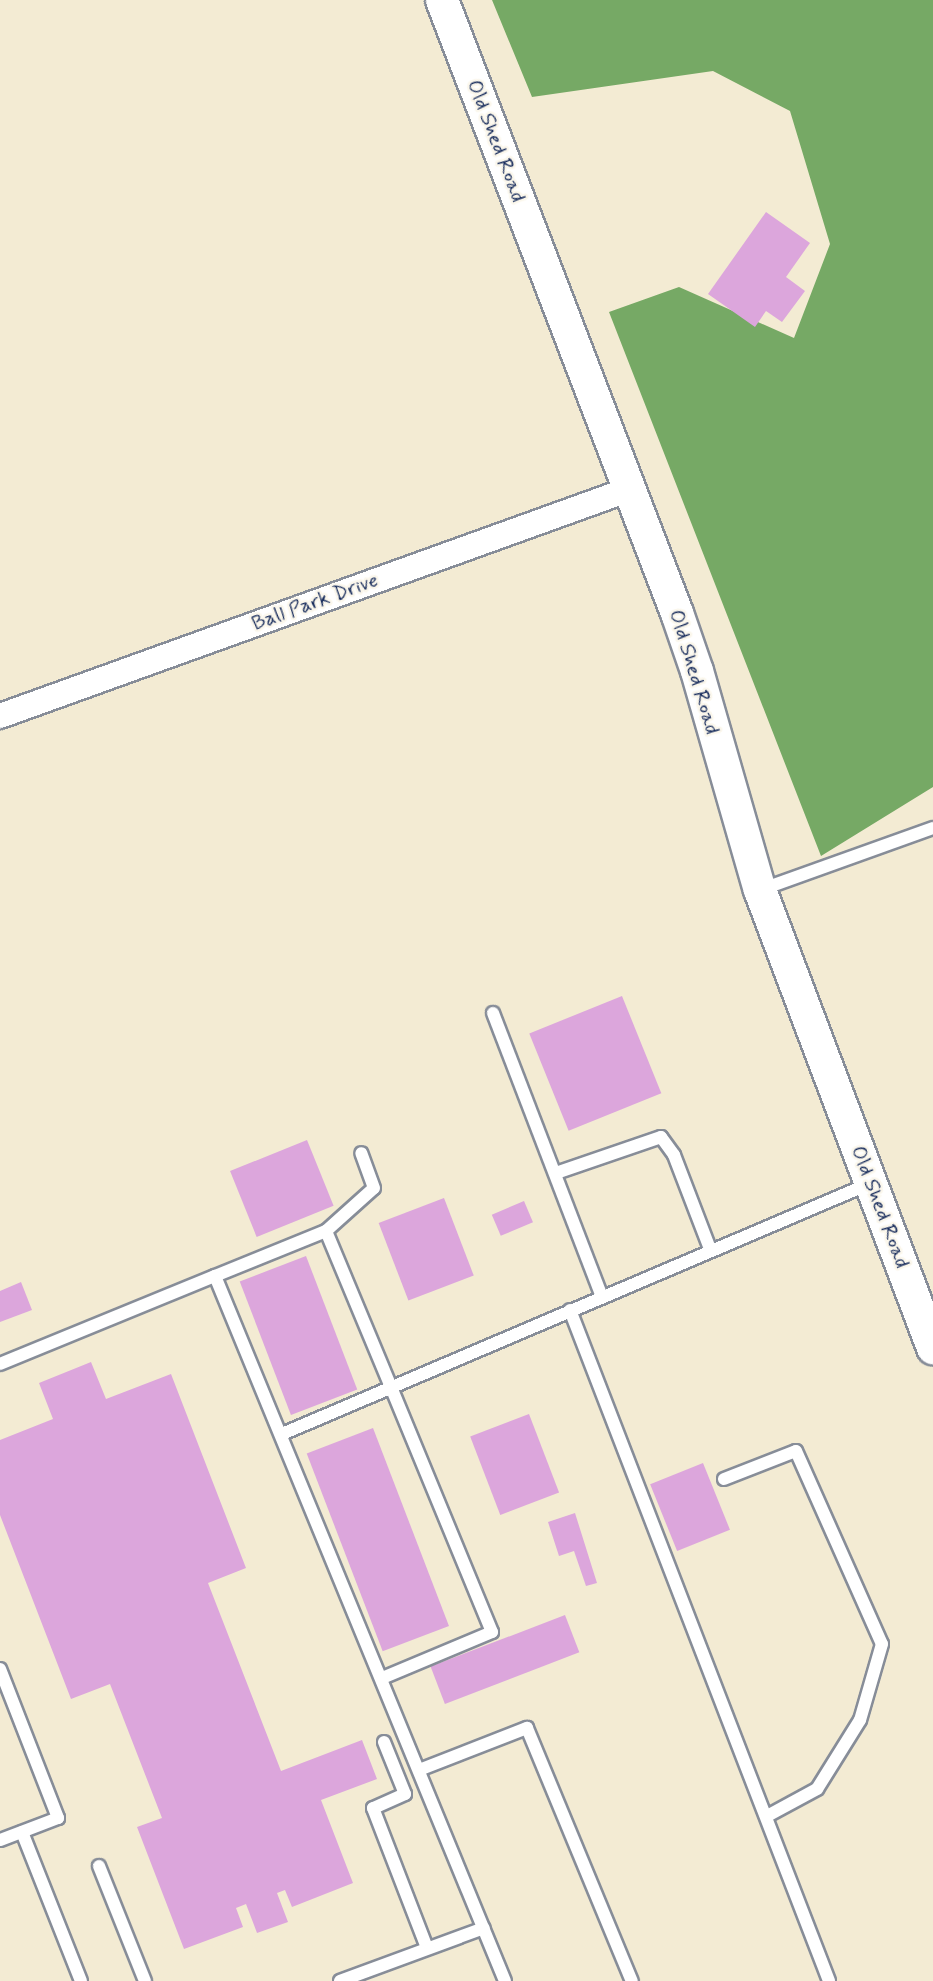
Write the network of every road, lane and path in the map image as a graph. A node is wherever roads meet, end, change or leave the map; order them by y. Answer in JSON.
{"nodes":[{"id":1,"x":442,"y":0,"type":"edge"},
{"id":2,"x":630,"y":489,"type":"junction"},
{"id":3,"x":0,"y":716,"type":"edge"},
{"id":4,"x":933,"y":828,"type":"edge"},
{"id":5,"x":760,"y":890,"type":"junction"},
{"id":6,"x":493,"y":1013,"type":"dead end"},
{"id":7,"x":361,"y":1153,"type":"dead end"},
{"id":8,"x":556,"y":1173,"type":"junction"},
{"id":9,"x":871,"y":1182,"type":"junction"},
{"id":10,"x":326,"y":1231,"type":"junction"},
{"id":11,"x":710,"y":1249,"type":"junction"},
{"id":12,"x":215,"y":1276,"type":"junction"},
{"id":13,"x":602,"y":1297,"type":"junction"},
{"id":14,"x":570,"y":1310,"type":"junction"},
{"id":15,"x":933,"y":1348,"type":"edge"},
{"id":16,"x":0,"y":1364,"type":"edge"},
{"id":17,"x":391,"y":1387,"type":"junction"},
{"id":18,"x":282,"y":1434,"type":"junction"},
{"id":19,"x":724,"y":1479,"type":"dead end"},
{"id":20,"x":0,"y":1669,"type":"edge"},
{"id":21,"x":382,"y":1678,"type":"junction"},
{"id":22,"x":384,"y":1742,"type":"dead end"},
{"id":23,"x":419,"y":1770,"type":"junction"},
{"id":24,"x":767,"y":1815,"type":"junction"},
{"id":25,"x":22,"y":1832,"type":"junction"},
{"id":26,"x":0,"y":1840,"type":"edge"},
{"id":27,"x":99,"y":1866,"type":"dead end"},
{"id":28,"x":484,"y":1928,"type":"junction"},
{"id":29,"x":427,"y":1948,"type":"junction"},
{"id":30,"x":82,"y":1981,"type":"edge"},
{"id":31,"x":145,"y":1981,"type":"edge"},
{"id":32,"x":340,"y":1981,"type":"edge"},
{"id":33,"x":505,"y":1981,"type":"edge"},
{"id":34,"x":632,"y":1981,"type":"edge"},
{"id":35,"x":829,"y":1981,"type":"edge"}],
"edges":[{"from":1,"to":2,"type":"street","name":"Old Shed Road"},
{"from":2,"to":3,"type":"street","name":"Ball Park Drive"},
{"from":2,"to":5,"type":"street","name":"Old Shed Road"},
{"from":4,"to":5,"type":"lane"},
{"from":5,"to":9,"type":"street","name":"Old Shed Road"},
{"from":6,"to":8,"type":"lane"},
{"from":7,"to":10,"type":"lane"},
{"from":8,"to":11,"type":"lane"},
{"from":8,"to":13,"type":"lane"},
{"from":9,"to":11,"type":"lane"},
{"from":9,"to":15,"type":"street","name":"Old Shed Road"},
{"from":10,"to":12,"type":"lane"},
{"from":10,"to":17,"type":"lane"},
{"from":11,"to":13,"type":"lane"},
{"from":12,"to":16,"type":"lane"},
{"from":12,"to":18,"type":"lane"},
{"from":13,"to":14,"type":"lane"},
{"from":14,"to":17,"type":"lane"},
{"from":14,"to":24,"type":"lane"},
{"from":17,"to":18,"type":"lane"},
{"from":17,"to":21,"type":"lane"},
{"from":18,"to":21,"type":"lane"},
{"from":19,"to":24,"type":"lane"},
{"from":20,"to":25,"type":"lane"},
{"from":21,"to":23,"type":"lane"},
{"from":22,"to":29,"type":"lane"},
{"from":23,"to":28,"type":"lane"},
{"from":23,"to":34,"type":"lane"},
{"from":24,"to":35,"type":"lane"},
{"from":25,"to":26,"type":"lane"},
{"from":25,"to":30,"type":"lane"},
{"from":27,"to":31,"type":"lane"},
{"from":28,"to":29,"type":"lane"},
{"from":28,"to":33,"type":"lane"},
{"from":29,"to":32,"type":"lane"}]}
